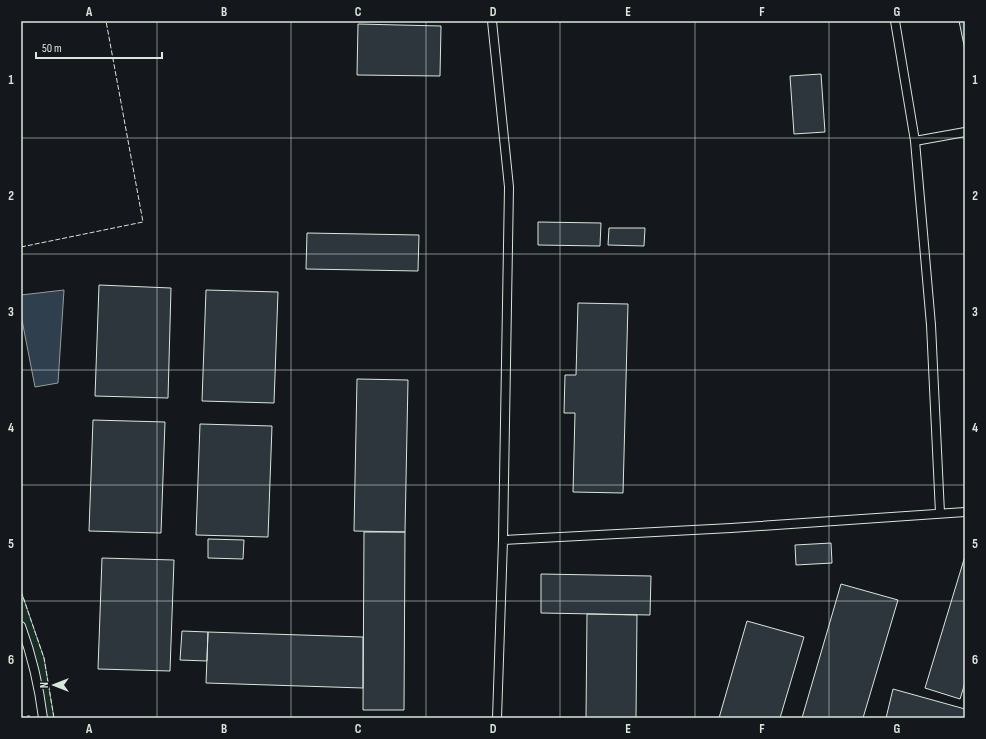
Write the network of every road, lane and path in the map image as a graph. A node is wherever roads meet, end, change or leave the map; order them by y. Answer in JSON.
{"nodes":[{"id":1,"x":492,"y":21,"type":"edge"},
{"id":2,"x":895,"y":21,"type":"edge"},
{"id":3,"x":965,"y":132,"type":"edge"},
{"id":4,"x":915,"y":141,"type":"junction"},
{"id":5,"x":965,"y":512,"type":"edge"},
{"id":6,"x":940,"y":513,"type":"junction"},
{"id":7,"x":503,"y":540,"type":"junction"},
{"id":8,"x":21,"y":626,"type":"edge"},
{"id":9,"x":44,"y":718,"type":"edge"},
{"id":10,"x":497,"y":718,"type":"edge"}],
"edges":[{"from":1,"to":7,"type":"lane"},
{"from":2,"to":4,"type":"lane"},
{"from":3,"to":4,"type":"lane"},
{"from":4,"to":6,"type":"lane"},
{"from":5,"to":6,"type":"lane"},
{"from":6,"to":7,"type":"lane"},
{"from":7,"to":10,"type":"lane"},
{"from":8,"to":9,"type":"lane"}]}
